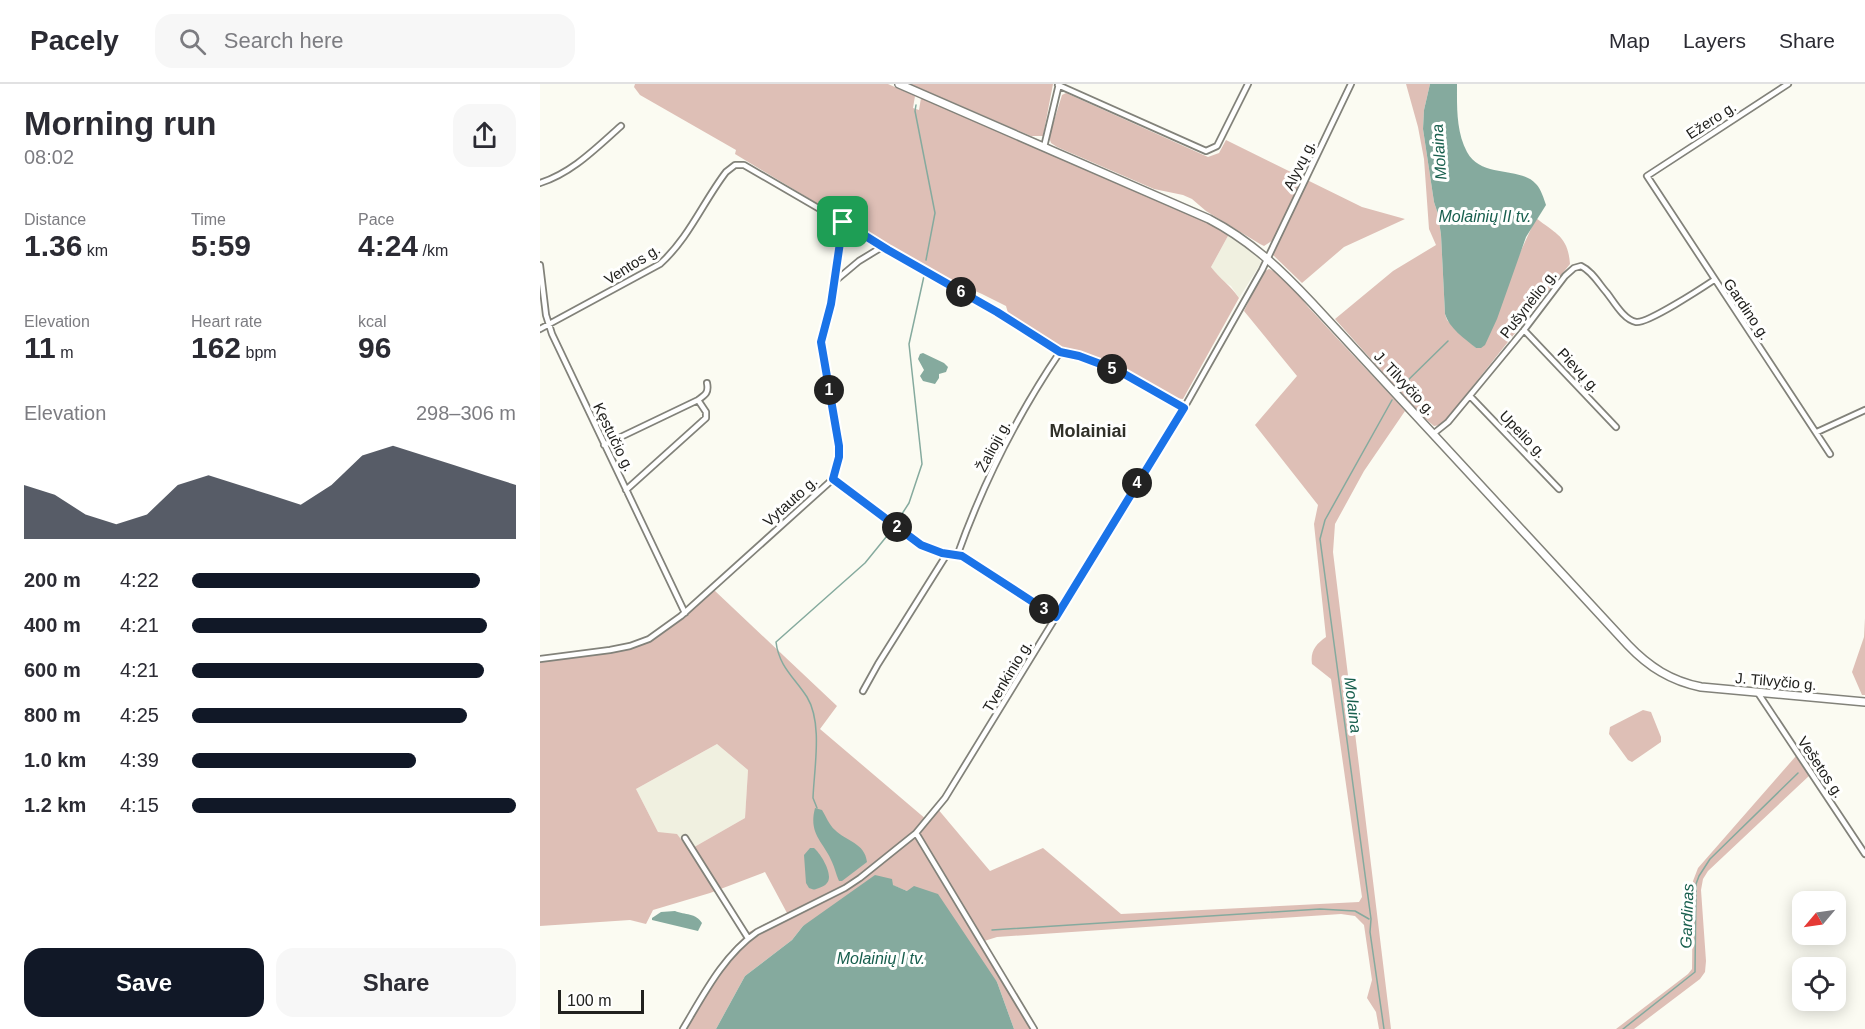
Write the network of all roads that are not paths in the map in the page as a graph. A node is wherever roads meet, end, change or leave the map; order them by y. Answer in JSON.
{"nodes":[{"id":1,"x":899,"y":84,"type":"edge"},
{"id":2,"x":1248,"y":84,"type":"edge"},
{"id":3,"x":1351,"y":84,"type":"edge"},
{"id":4,"x":1788,"y":84,"type":"edge"},
{"id":5,"x":1059,"y":85,"type":"edge"},
{"id":6,"x":621,"y":126,"type":"dead end"},
{"id":7,"x":1044,"y":147,"type":"junction"},
{"id":8,"x":1647,"y":176,"type":"joint"},
{"id":9,"x":540,"y":183,"type":"edge"},
{"id":10,"x":843,"y":222,"type":"junction"},
{"id":11,"x":882,"y":247,"type":"junction"},
{"id":12,"x":1267,"y":256,"type":"junction"},
{"id":13,"x":540,"y":266,"type":"edge"},
{"id":14,"x":1714,"y":280,"type":"junction"},
{"id":15,"x":834,"y":282,"type":"junction"},
{"id":16,"x":548,"y":325,"type":"junction"},
{"id":17,"x":540,"y":329,"type":"edge"},
{"id":18,"x":1524,"y":330,"type":"junction"},
{"id":19,"x":1060,"y":352,"type":"junction"},
{"id":20,"x":707,"y":383,"type":"dead end"},
{"id":21,"x":1470,"y":396,"type":"junction"},
{"id":22,"x":698,"y":400,"type":"junction"},
{"id":23,"x":1184,"y":408,"type":"junction"},
{"id":24,"x":1865,"y":410,"type":"edge"},
{"id":25,"x":1616,"y":427,"type":"dead end"},
{"id":26,"x":1816,"y":432,"type":"junction"},
{"id":27,"x":1433,"y":434,"type":"junction"},
{"id":28,"x":604,"y":445,"type":"junction"},
{"id":29,"x":1830,"y":454,"type":"dead end"},
{"id":30,"x":833,"y":479,"type":"junction"},
{"id":31,"x":1559,"y":489,"type":"dead end"},
{"id":32,"x":626,"y":490,"type":"junction"},
{"id":33,"x":947,"y":554,"type":"junction"},
{"id":34,"x":957,"y":556,"type":"junction"},
{"id":35,"x":684,"y":613,"type":"junction"},
{"id":36,"x":1056,"y":617,"type":"junction"},
{"id":37,"x":540,"y":659,"type":"edge"},
{"id":38,"x":863,"y":692,"type":"dead end"},
{"id":39,"x":1758,"y":693,"type":"junction"},
{"id":40,"x":1865,"y":702,"type":"edge"},
{"id":41,"x":916,"y":833,"type":"junction"},
{"id":42,"x":685,"y":838,"type":"dead end"},
{"id":43,"x":1865,"y":854,"type":"edge"},
{"id":44,"x":748,"y":938,"type":"junction"},
{"id":45,"x":683,"y":1029,"type":"edge"},
{"id":46,"x":1034,"y":1029,"type":"edge"}],
"edges":[{"from":1,"to":7,"type":"main road","name":"J. Tilvyčio g."},
{"from":2,"to":5,"type":"street"},
{"from":3,"to":12,"type":"street","name":"Alyvų g."},
{"from":4,"to":8,"type":"street","name":"Ežero g."},
{"from":5,"to":7,"type":"street"},
{"from":6,"to":9,"type":"street"},
{"from":7,"to":12,"type":"main road","name":"J. Tilvyčio g."},
{"from":8,"to":14,"type":"street","name":"Gardino g."},
{"from":10,"to":11,"type":"street"},
{"from":10,"to":15,"type":"street","name":"Vytauto g."},
{"from":10,"to":16,"type":"street","name":"Ventos g."},
{"from":11,"to":15,"type":"street"},
{"from":11,"to":19,"type":"street"},
{"from":12,"to":23,"type":"street","name":"Tvenkinio g."},
{"from":12,"to":27,"type":"main road","name":"J. Tilvyčio g."},
{"from":13,"to":16,"type":"street","name":"Kęstučio g."},
{"from":14,"to":18,"type":"street","name":"Pušynėlio g."},
{"from":14,"to":26,"type":"street","name":"Gardino g."},
{"from":15,"to":30,"type":"street","name":"Vytauto g."},
{"from":16,"to":17,"type":"street","name":"Ventos g."},
{"from":16,"to":28,"type":"street","name":"Kęstučio g."},
{"from":18,"to":21,"type":"street","name":"Pušynėlio g."},
{"from":18,"to":25,"type":"street","name":"Pievų g."},
{"from":19,"to":23,"type":"street"},
{"from":19,"to":34,"type":"street","name":"Žalioji g."},
{"from":20,"to":22,"type":"street"},
{"from":21,"to":27,"type":"street","name":"Pušynėlio g."},
{"from":21,"to":31,"type":"street","name":"Upelio g."},
{"from":22,"to":28,"type":"street"},
{"from":22,"to":32,"type":"street"},
{"from":23,"to":36,"type":"street","name":"Tvenkinio g."},
{"from":24,"to":26,"type":"street"},
{"from":26,"to":29,"type":"street","name":"Gardino g."},
{"from":27,"to":39,"type":"main road","name":"J. Tilvyčio g."},
{"from":28,"to":32,"type":"street","name":"Kęstučio g."},
{"from":30,"to":33,"type":"street"},
{"from":30,"to":35,"type":"street","name":"Vytauto g."},
{"from":32,"to":35,"type":"street","name":"Kęstučio g."},
{"from":33,"to":34,"type":"street"},
{"from":33,"to":38,"type":"street"},
{"from":34,"to":36,"type":"street"},
{"from":35,"to":37,"type":"street","name":"Vytauto g."},
{"from":36,"to":41,"type":"street","name":"Tvenkinio g."},
{"from":39,"to":40,"type":"main road","name":"J. Tilvyčio g."},
{"from":39,"to":43,"type":"street","name":"Vešetos g."},
{"from":41,"to":44,"type":"street","name":"Tvenkinio g."},
{"from":41,"to":46,"type":"street"},
{"from":42,"to":44,"type":"street"},
{"from":44,"to":45,"type":"street","name":"Tvenkinio g."}]}
